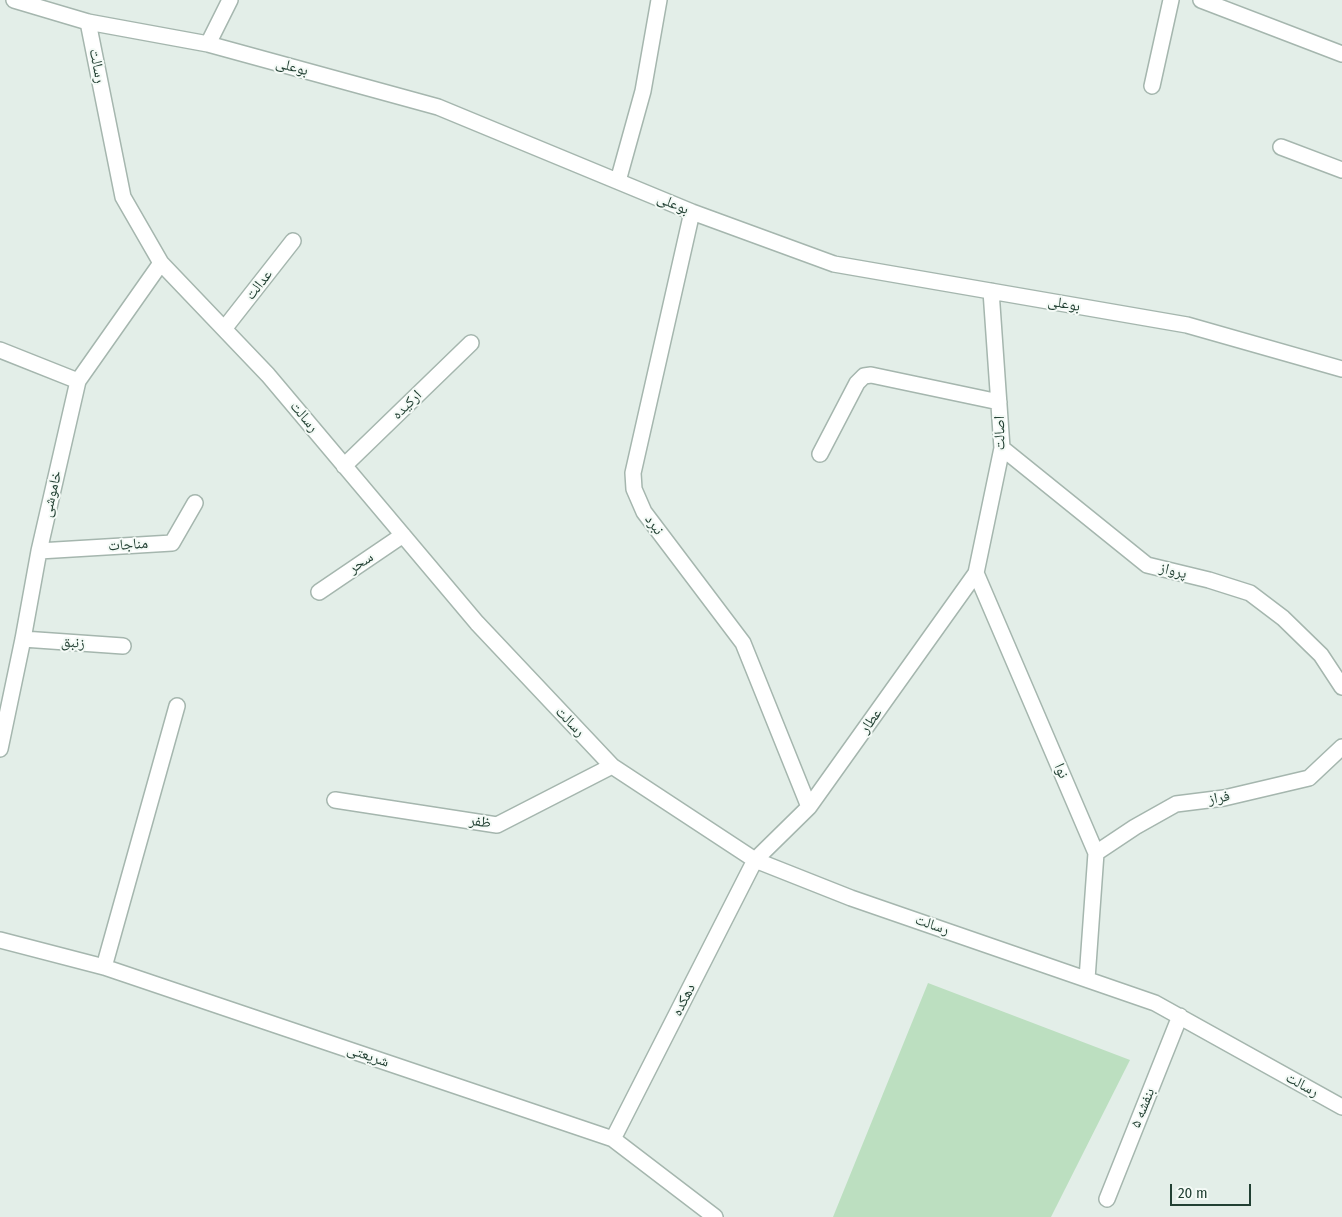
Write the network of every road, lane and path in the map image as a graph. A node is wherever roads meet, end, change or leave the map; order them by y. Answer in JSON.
{"nodes":[{"id":1,"x":14,"y":0,"type":"edge"},
{"id":2,"x":230,"y":0,"type":"edge"},
{"id":3,"x":659,"y":0,"type":"edge"},
{"id":4,"x":1171,"y":0,"type":"edge"},
{"id":5,"x":1201,"y":0,"type":"edge"},
{"id":6,"x":88,"y":22,"type":"junction"},
{"id":7,"x":208,"y":44,"type":"junction"},
{"id":8,"x":1342,"y":54,"type":"edge"},
{"id":9,"x":1152,"y":86,"type":"dead end"},
{"id":10,"x":1280,"y":146,"type":"dead end"},
{"id":11,"x":1342,"y":170,"type":"edge"},
{"id":12,"x":618,"y":180,"type":"junction"},
{"id":13,"x":692,"y":212,"type":"junction"},
{"id":14,"x":293,"y":241,"type":"dead end"},
{"id":15,"x":161,"y":263,"type":"junction"},
{"id":16,"x":991,"y":291,"type":"junction"},
{"id":17,"x":224,"y":329,"type":"junction"},
{"id":18,"x":471,"y":344,"type":"dead end"},
{"id":19,"x":0,"y":350,"type":"edge"},
{"id":20,"x":1342,"y":369,"type":"edge"},
{"id":21,"x":78,"y":381,"type":"junction"},
{"id":22,"x":999,"y":402,"type":"junction"},
{"id":23,"x":1002,"y":448,"type":"junction"},
{"id":24,"x":820,"y":454,"type":"dead end"},
{"id":25,"x":344,"y":466,"type":"junction"},
{"id":26,"x":195,"y":503,"type":"dead end"},
{"id":27,"x":402,"y":535,"type":"junction"},
{"id":28,"x":39,"y":551,"type":"junction"},
{"id":29,"x":976,"y":573,"type":"junction"},
{"id":30,"x":319,"y":592,"type":"dead end"},
{"id":31,"x":23,"y":639,"type":"junction"},
{"id":32,"x":123,"y":646,"type":"dead end"},
{"id":33,"x":1342,"y":687,"type":"edge"},
{"id":34,"x":177,"y":706,"type":"dead end"},
{"id":35,"x":1342,"y":747,"type":"edge"},
{"id":36,"x":0,"y":749,"type":"edge"},
{"id":37,"x":612,"y":766,"type":"junction"},
{"id":38,"x":335,"y":800,"type":"dead end"},
{"id":39,"x":809,"y":807,"type":"junction"},
{"id":40,"x":1096,"y":853,"type":"junction"},
{"id":41,"x":755,"y":860,"type":"junction"},
{"id":42,"x":0,"y":940,"type":"edge"},
{"id":43,"x":104,"y":967,"type":"junction"},
{"id":44,"x":1087,"y":979,"type":"junction"},
{"id":45,"x":1180,"y":1016,"type":"junction"},
{"id":46,"x":1342,"y":1107,"type":"edge"},
{"id":47,"x":613,"y":1139,"type":"junction"},
{"id":48,"x":1107,"y":1199,"type":"dead end"},
{"id":49,"x":715,"y":1217,"type":"edge"}],
"edges":[{"from":1,"to":6,"type":"street","name":"بوعلی"},
{"from":2,"to":7,"type":"street"},
{"from":3,"to":12,"type":"street"},
{"from":4,"to":9,"type":"street"},
{"from":5,"to":8,"type":"street"},
{"from":6,"to":7,"type":"street","name":"بوعلی"},
{"from":6,"to":15,"type":"street","name":"رسالت"},
{"from":7,"to":12,"type":"street","name":"بوعلی"},
{"from":10,"to":11,"type":"street"},
{"from":12,"to":13,"type":"street","name":"بوعلی"},
{"from":13,"to":16,"type":"street","name":"بوعلی"},
{"from":13,"to":39,"type":"street","name":"نبرد"},
{"from":14,"to":17,"type":"street","name":"عدالت"},
{"from":15,"to":17,"type":"street","name":"رسالت"},
{"from":15,"to":21,"type":"street","name":"خاموشی"},
{"from":16,"to":20,"type":"street","name":"بوعلی"},
{"from":16,"to":22,"type":"street","name":"اصالت"},
{"from":17,"to":25,"type":"street","name":"رسالت"},
{"from":18,"to":25,"type":"street","name":"ارکیده"},
{"from":19,"to":21,"type":"street"},
{"from":21,"to":28,"type":"street","name":"خاموشی"},
{"from":22,"to":23,"type":"street","name":"اصالت"},
{"from":22,"to":24,"type":"street"},
{"from":23,"to":29,"type":"street","name":"اصالت"},
{"from":23,"to":33,"type":"street","name":"پرواز"},
{"from":25,"to":27,"type":"street","name":"رسالت"},
{"from":26,"to":28,"type":"street","name":"مناجات"},
{"from":27,"to":30,"type":"street","name":"سحر"},
{"from":27,"to":37,"type":"street","name":"رسالت"},
{"from":28,"to":31,"type":"street","name":"خاموشی"},
{"from":29,"to":39,"type":"street","name":"عطار"},
{"from":29,"to":40,"type":"street","name":"نوا"},
{"from":31,"to":32,"type":"street","name":"زنبق"},
{"from":31,"to":36,"type":"street","name":"خاموشی"},
{"from":34,"to":43,"type":"street"},
{"from":35,"to":40,"type":"street","name":"فراز"},
{"from":37,"to":38,"type":"street","name":"ظفر"},
{"from":37,"to":41,"type":"street","name":"رسالت"},
{"from":39,"to":41,"type":"street","name":"عطار"},
{"from":40,"to":44,"type":"street","name":"نوا"},
{"from":41,"to":44,"type":"street","name":"رسالت"},
{"from":41,"to":47,"type":"street","name":"دهکده"},
{"from":42,"to":43,"type":"street","name":"شریعتی"},
{"from":43,"to":47,"type":"street","name":"شریعتی"},
{"from":44,"to":45,"type":"street","name":"رسالت"},
{"from":45,"to":46,"type":"street","name":"رسالت"},
{"from":45,"to":48,"type":"street","name":"بنفشه ۵"},
{"from":47,"to":49,"type":"street","name":"شریعتی"}]}
